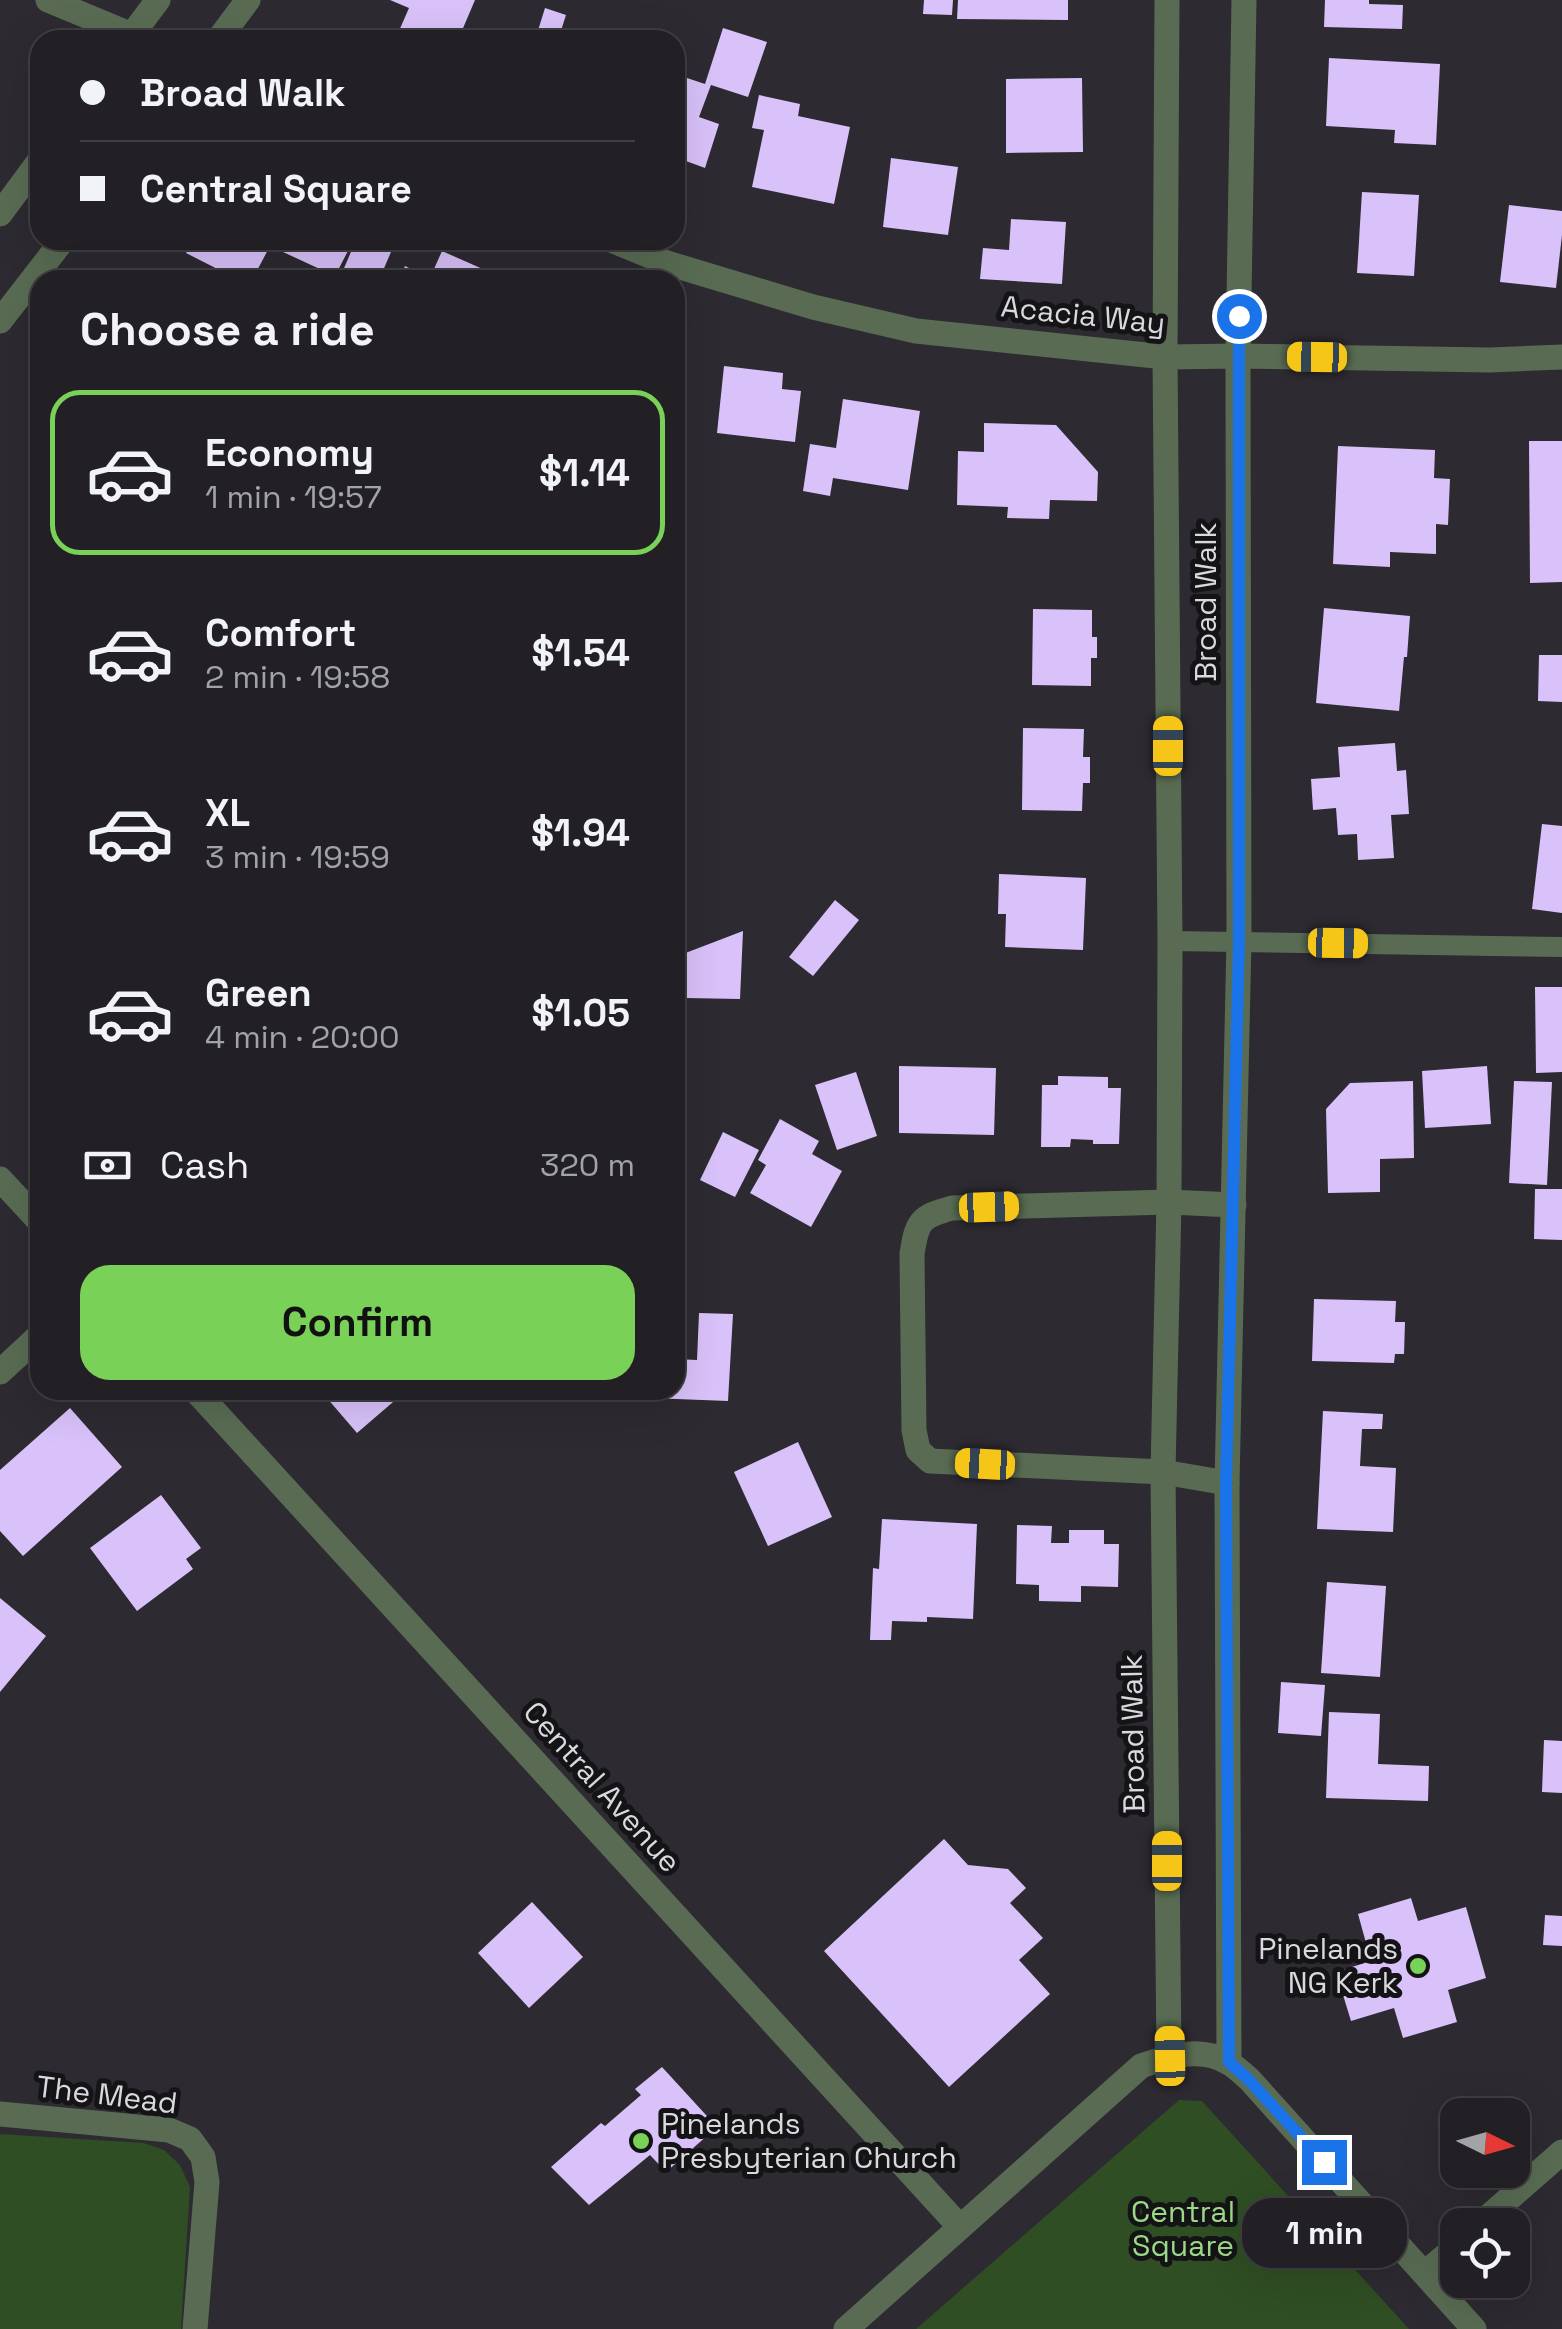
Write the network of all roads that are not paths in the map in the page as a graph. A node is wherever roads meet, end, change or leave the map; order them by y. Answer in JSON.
{"nodes":[{"id":1,"x":48,"y":0,"type":"edge"},
{"id":2,"x":158,"y":0,"type":"edge"},
{"id":3,"x":248,"y":0,"type":"edge"},
{"id":4,"x":1167,"y":0,"type":"edge"},
{"id":5,"x":1244,"y":0,"type":"edge"},
{"id":6,"x":116,"y":30,"type":"edge"},
{"id":7,"x":139,"y":30,"type":"edge"},
{"id":8,"x":226,"y":30,"type":"edge"},
{"id":9,"x":30,"y":174,"type":"edge"},
{"id":10,"x":0,"y":214,"type":"edge"},
{"id":11,"x":55,"y":250,"type":"edge"},
{"id":12,"x":637,"y":250,"type":"edge"},
{"id":13,"x":39,"y":270,"type":"edge"},
{"id":14,"x":30,"y":282,"type":"edge"},
{"id":15,"x":0,"y":320,"type":"edge"},
{"id":16,"x":1238,"y":356,"type":"junction"},
{"id":17,"x":1165,"y":357,"type":"junction"},
{"id":18,"x":1562,"y":357,"type":"edge"},
{"id":19,"x":1170,"y":941,"type":"junction"},
{"id":20,"x":1239,"y":941,"type":"junction"},
{"id":21,"x":1562,"y":947,"type":"edge"},
{"id":22,"x":0,"y":1179,"type":"edge"},
{"id":23,"x":1169,"y":1202,"type":"junction"},
{"id":24,"x":1234,"y":1205,"type":"junction"},
{"id":25,"x":30,"y":1211,"type":"edge"},
{"id":26,"x":30,"y":1344,"type":"edge"},
{"id":27,"x":0,"y":1372,"type":"edge"},
{"id":28,"x":204,"y":1400,"type":"edge"},
{"id":29,"x":1163,"y":1472,"type":"junction"},
{"id":30,"x":1226,"y":1483,"type":"junction"},
{"id":31,"x":1170,"y":2056,"type":"junction"},
{"id":32,"x":1229,"y":2062,"type":"junction"},
{"id":33,"x":0,"y":2114,"type":"edge"},
{"id":34,"x":1562,"y":2152,"type":"edge"},
{"id":35,"x":1499,"y":2208,"type":"edge"},
{"id":36,"x":960,"y":2227,"type":"junction"},
{"id":37,"x":1440,"y":2260,"type":"edge"},
{"id":38,"x":1425,"y":2273,"type":"junction"},
{"id":39,"x":194,"y":2329,"type":"edge"},
{"id":40,"x":846,"y":2329,"type":"edge"},
{"id":41,"x":1474,"y":2329,"type":"edge"}],
"edges":[{"from":1,"to":6,"type":"street"},
{"from":2,"to":7,"type":"street"},
{"from":3,"to":8,"type":"street"},
{"from":4,"to":17,"type":"street","name":"Broad Walk"},
{"from":5,"to":16,"type":"street","name":"Broad Walk"},
{"from":9,"to":10,"type":"street"},
{"from":11,"to":13,"type":"street"},
{"from":12,"to":17,"type":"street","name":"Acacia Way"},
{"from":14,"to":15,"type":"street"},
{"from":16,"to":17,"type":"street","name":"Acacia Way"},
{"from":16,"to":18,"type":"street","name":"Acacia Way"},
{"from":16,"to":20,"type":"street","name":"Broad Walk"},
{"from":17,"to":19,"type":"street","name":"Broad Walk"},
{"from":19,"to":20,"type":"lane"},
{"from":19,"to":23,"type":"street","name":"Broad Walk"},
{"from":20,"to":21,"type":"lane"},
{"from":20,"to":24,"type":"street","name":"Broad Walk"},
{"from":22,"to":25,"type":"street"},
{"from":23,"to":24,"type":"street"},
{"from":23,"to":29,"type":"street","name":"Broad Walk"},
{"from":23,"to":29,"type":"street"},
{"from":24,"to":30,"type":"street","name":"Broad Walk"},
{"from":26,"to":27,"type":"street"},
{"from":28,"to":36,"type":"street","name":"Central Avenue"},
{"from":29,"to":30,"type":"street"},
{"from":29,"to":31,"type":"street","name":"Broad Walk"},
{"from":30,"to":32,"type":"street","name":"Broad Walk"},
{"from":31,"to":32,"type":"street"},
{"from":31,"to":36,"type":"street"},
{"from":32,"to":38,"type":"street"},
{"from":33,"to":39,"type":"street","name":"The Mead"},
{"from":34,"to":35,"type":"street"},
{"from":36,"to":40,"type":"street"},
{"from":37,"to":38,"type":"street"},
{"from":38,"to":41,"type":"street"}]}
